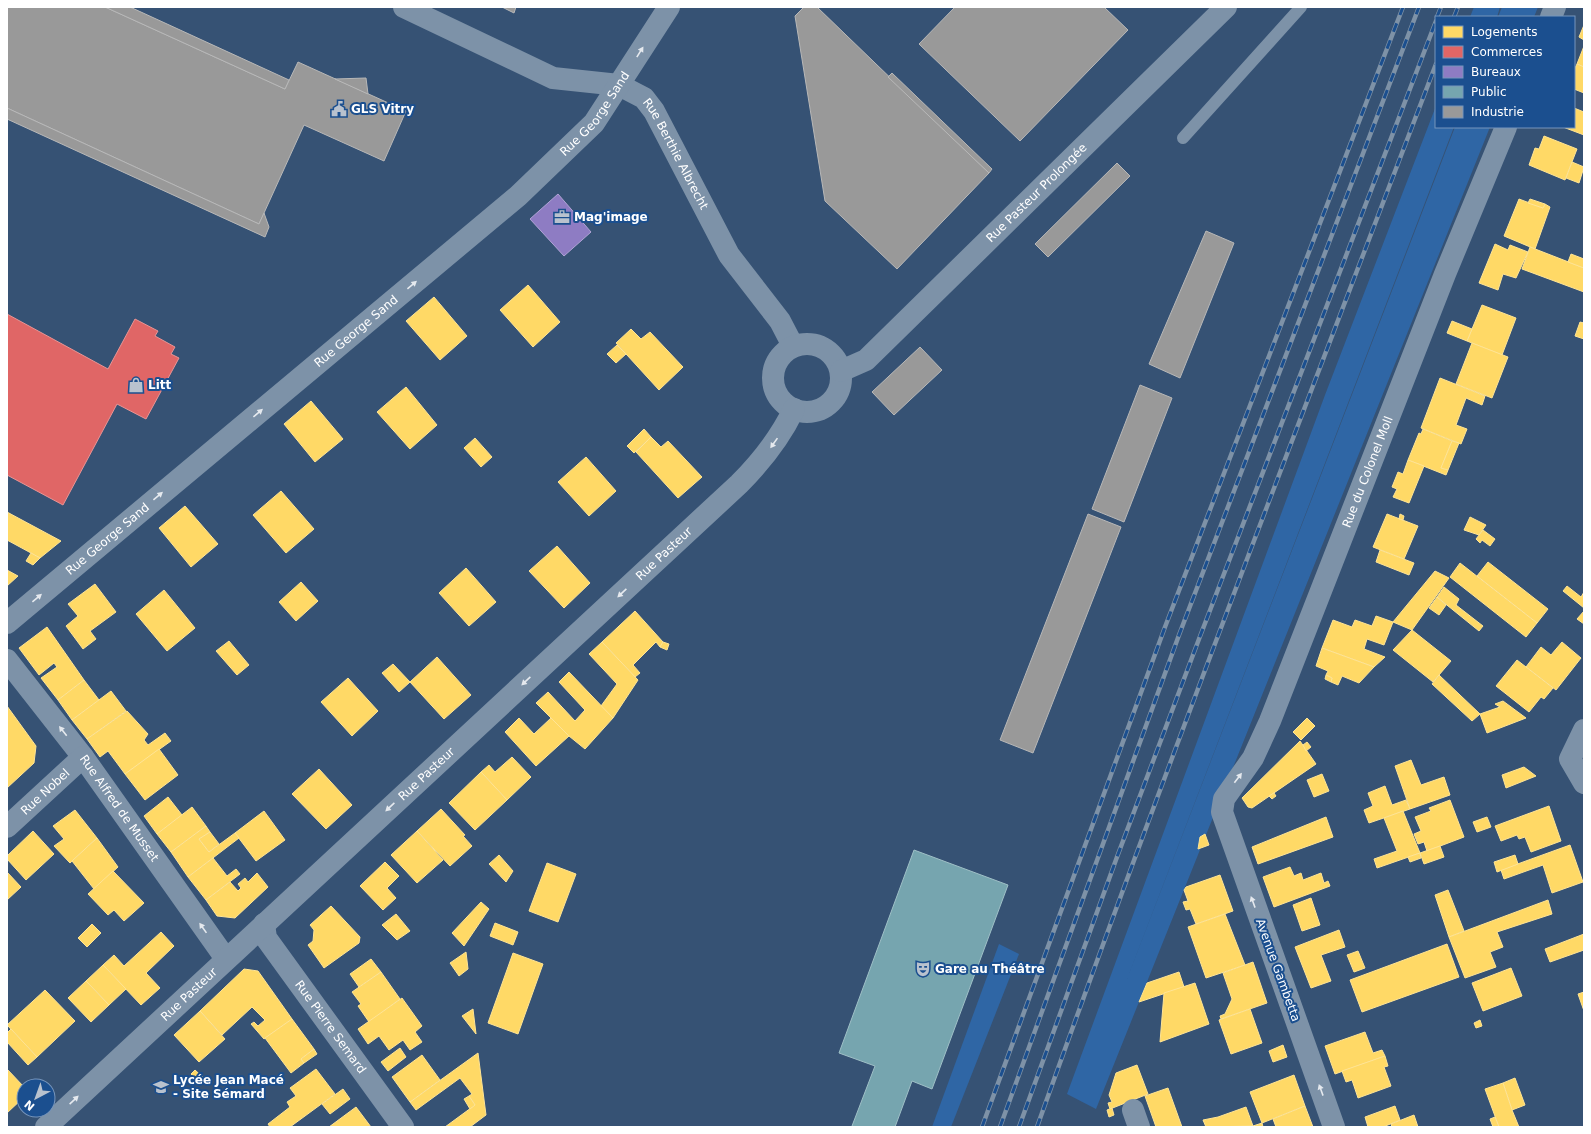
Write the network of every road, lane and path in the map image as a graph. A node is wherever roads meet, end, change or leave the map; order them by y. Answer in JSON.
{"nodes":[{"id":1,"x":404,"y":7,"type":"edge"},
{"id":2,"x":669,"y":7,"type":"edge"},
{"id":3,"x":1226,"y":7,"type":"edge"},
{"id":4,"x":1301,"y":7,"type":"edge"},
{"id":5,"x":619,"y":85,"type":"junction"},
{"id":6,"x":1506,"y":128,"type":"edge"},
{"id":7,"x":1183,"y":138,"type":"dead end"},
{"id":8,"x":793,"y":346,"type":"junction"},
{"id":9,"x":841,"y":371,"type":"junction"},
{"id":10,"x":794,"y":409,"type":"junction"},
{"id":11,"x":7,"y":623,"type":"edge"},
{"id":12,"x":7,"y":660,"type":"edge"},
{"id":13,"x":1584,"y":730,"type":"edge"},
{"id":14,"x":83,"y":757,"type":"junction"},
{"id":15,"x":1584,"y":783,"type":"edge"},
{"id":16,"x":1222,"y":812,"type":"joint"},
{"id":17,"x":7,"y":827,"type":"edge"},
{"id":18,"x":264,"y":924,"type":"junction"},
{"id":19,"x":226,"y":959,"type":"junction"},
{"id":20,"x":46,"y":1127,"type":"edge"},
{"id":21,"x":403,"y":1127,"type":"edge"},
{"id":22,"x":1334,"y":1127,"type":"edge"}],
"edges":[{"from":1,"to":5,"type":"street","name":"Rue Berthie Albrecht"},
{"from":5,"to":2,"type":"street","name":"Rue George Sand","one_way":true},
{"from":3,"to":9,"type":"street","name":"Rue Pasteur Prolongée"},
{"from":4,"to":7,"type":"lane"},
{"from":5,"to":8,"type":"street","name":"Rue Berthie Albrecht"},
{"from":11,"to":5,"type":"street","name":"Rue George Sand","one_way":true},
{"from":16,"to":6,"type":"street","name":"Rue du Colonel Moll","one_way":true},
{"from":8,"to":9,"type":"street"},
{"from":8,"to":10,"type":"street"},
{"from":9,"to":10,"type":"street"},
{"from":10,"to":18,"type":"street","name":"Rue Pasteur","one_way":true},
{"from":14,"to":12,"type":"street","name":"Rue Alfred de Musset","one_way":true},
{"from":13,"to":15,"type":"street"},
{"from":14,"to":17,"type":"street","name":"Rue Nobel"},
{"from":19,"to":14,"type":"street","name":"Rue Alfred de Musset","one_way":true},
{"from":22,"to":16,"type":"street","name":"Avenue Gambetta","one_way":true},
{"from":18,"to":19,"type":"street","name":"Rue Pasteur"},
{"from":18,"to":21,"type":"street","name":"Rue Pierre Semard"},
{"from":20,"to":19,"type":"street","name":"Rue Pasteur","one_way":true}]}
